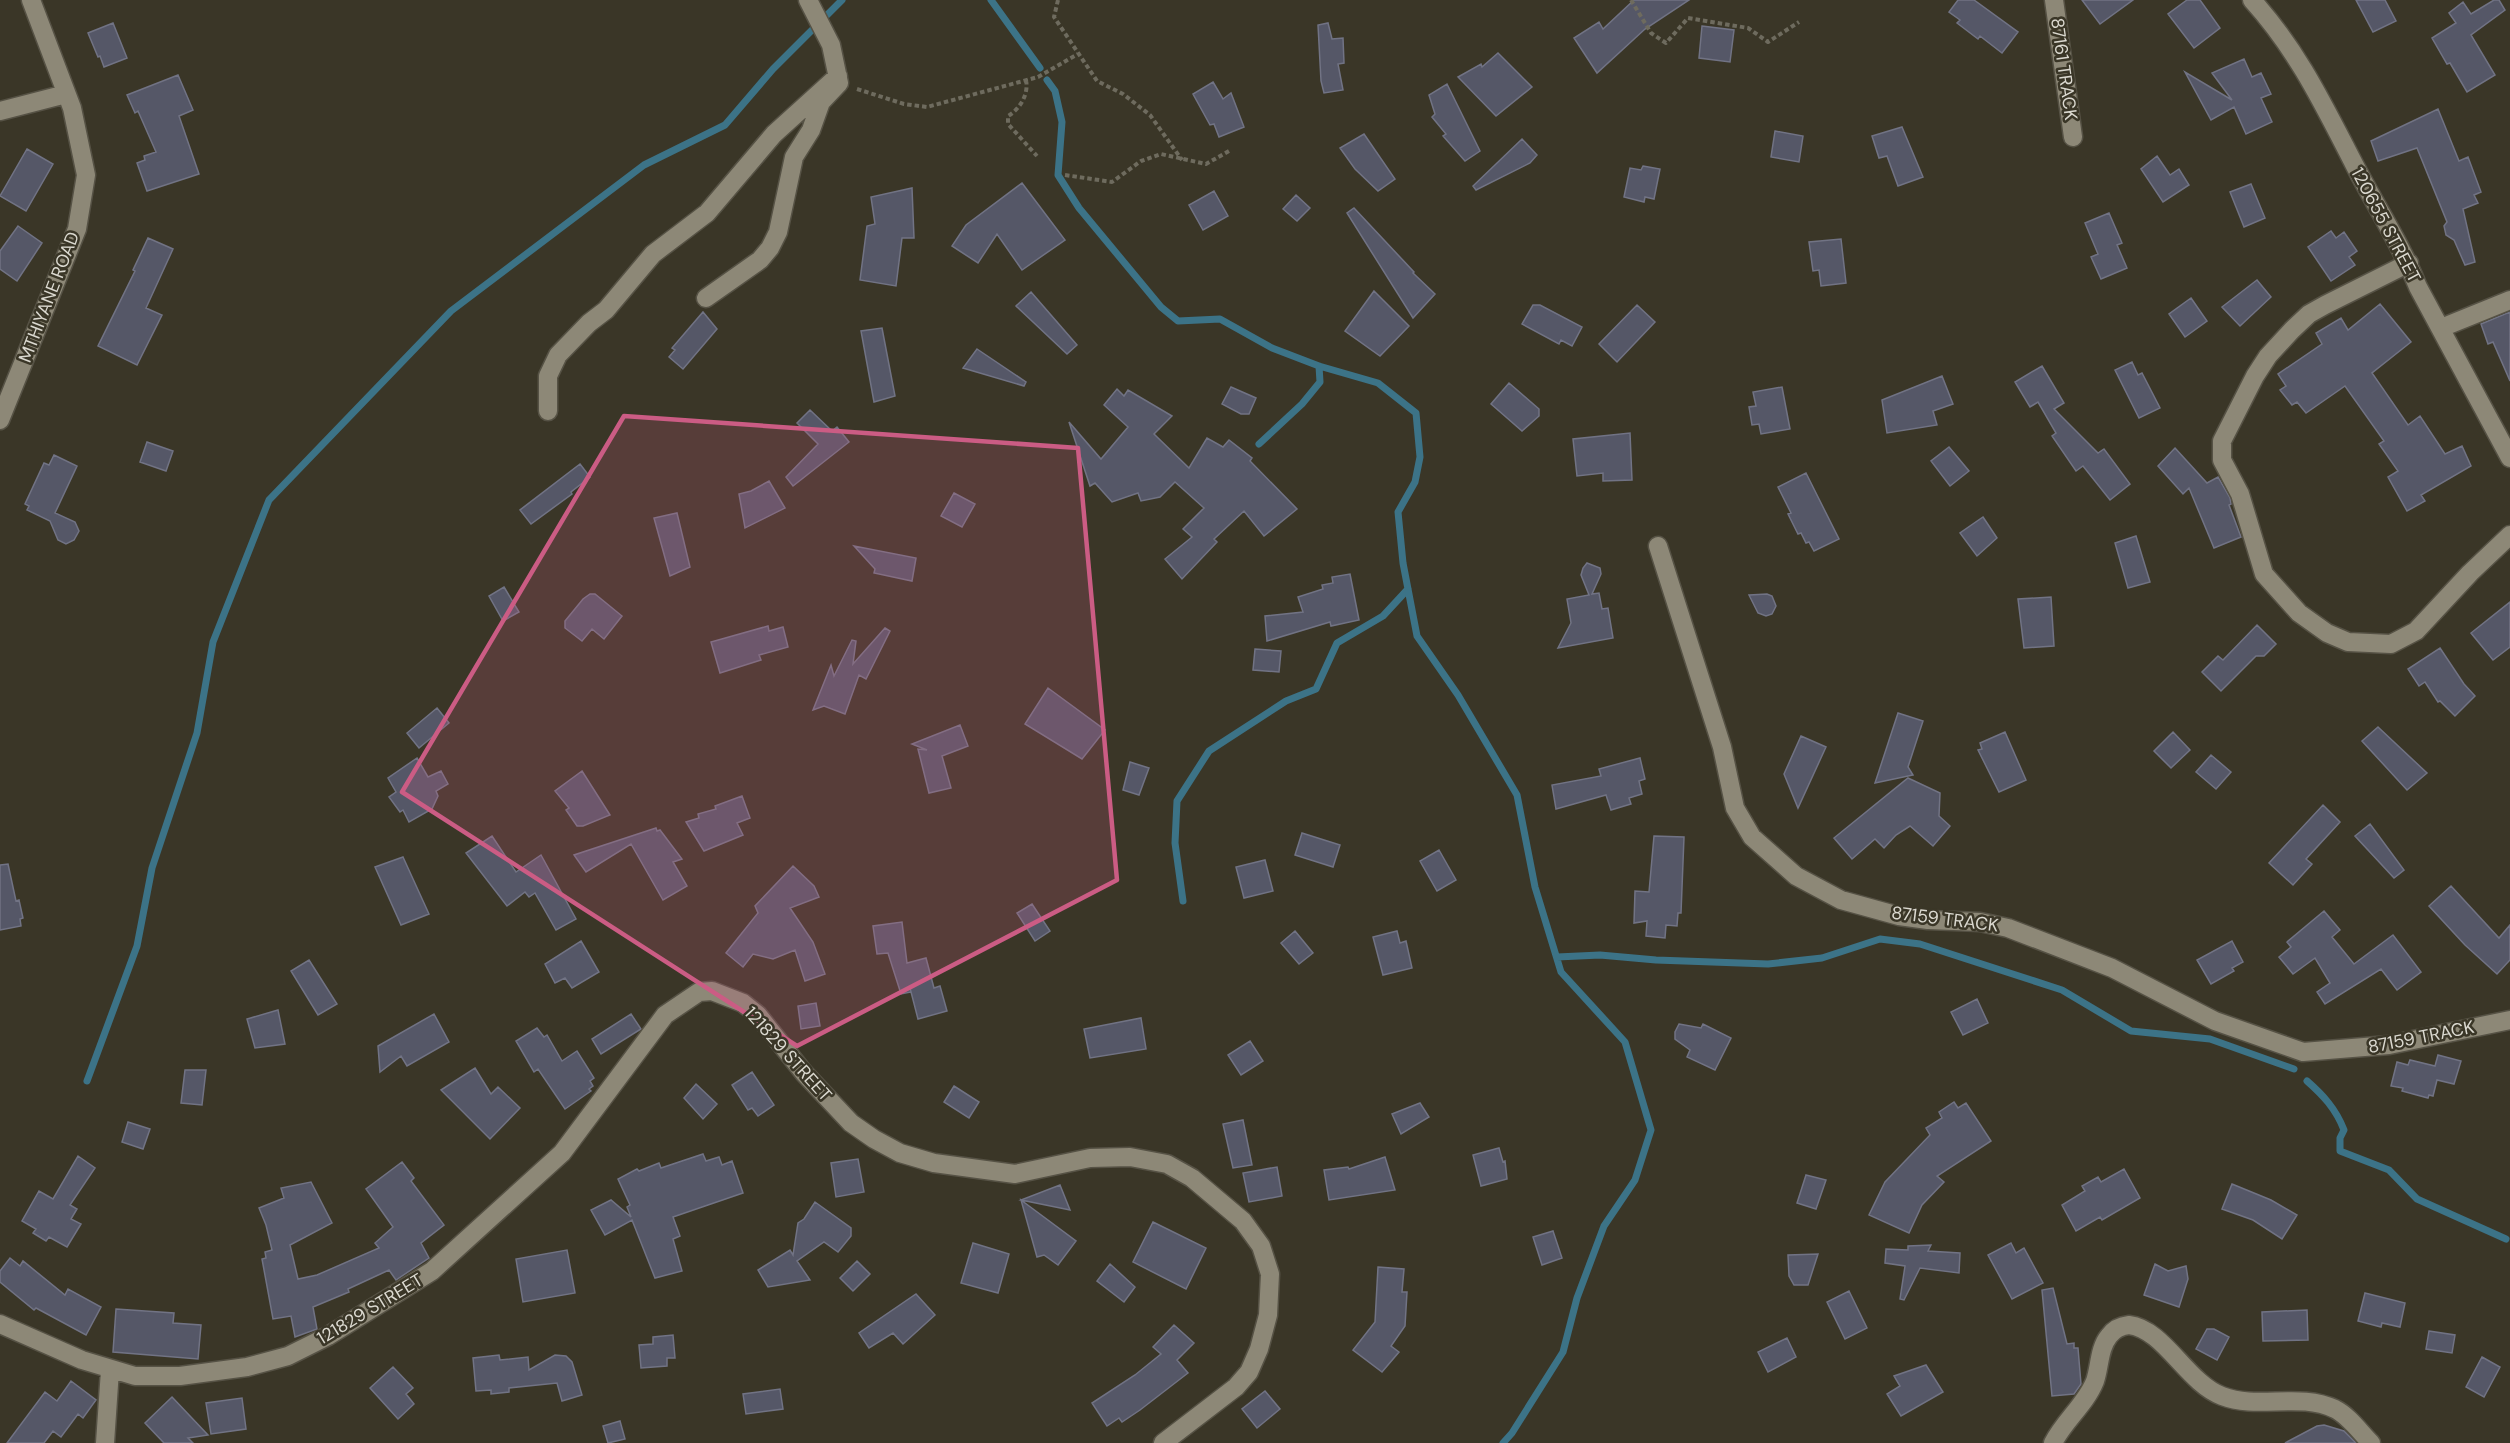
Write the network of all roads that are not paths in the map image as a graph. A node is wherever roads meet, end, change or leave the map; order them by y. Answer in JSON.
{"nodes":[{"id":1,"x":31,"y":0,"type":"edge"},
{"id":2,"x":808,"y":0,"type":"edge"},
{"id":3,"x":2054,"y":0,"type":"edge"},
{"id":4,"x":2252,"y":0,"type":"edge"},
{"id":5,"x":839,"y":80,"type":"junction"},
{"id":6,"x":66,"y":94,"type":"junction"},
{"id":7,"x":0,"y":111,"type":"edge"},
{"id":8,"x":2073,"y":137,"type":"dead end"},
{"id":9,"x":2409,"y":263,"type":"junction"},
{"id":10,"x":706,"y":298,"type":"dead end"},
{"id":11,"x":2510,"y":300,"type":"edge"},
{"id":12,"x":2441,"y":328,"type":"junction"},
{"id":13,"x":548,"y":411,"type":"dead end"},
{"id":14,"x":0,"y":420,"type":"edge"},
{"id":15,"x":2510,"y":458,"type":"edge"},
{"id":16,"x":2510,"y":535,"type":"edge"},
{"id":17,"x":1658,"y":546,"type":"dead end"},
{"id":18,"x":2510,"y":1020,"type":"edge"},
{"id":19,"x":0,"y":1324,"type":"edge"},
{"id":20,"x":110,"y":1370,"type":"junction"},
{"id":21,"x":105,"y":1443,"type":"edge"},
{"id":22,"x":1163,"y":1443,"type":"edge"},
{"id":23,"x":2053,"y":1443,"type":"edge"},
{"id":24,"x":2371,"y":1443,"type":"edge"}],
"edges":[{"from":1,"to":6,"type":"street","name":"MTHIYANE ROAD"},
{"from":2,"to":5,"type":"street"},
{"from":3,"to":8,"type":"street","name":"87161 TRACK"},
{"from":4,"to":9,"type":"street","name":"120655 STREET"},
{"from":5,"to":10,"type":"street"},
{"from":5,"to":13,"type":"street"},
{"from":6,"to":7,"type":"street"},
{"from":6,"to":14,"type":"street","name":"MTHIYANE ROAD"},
{"from":9,"to":12,"type":"street","name":"120655 STREET"},
{"from":9,"to":16,"type":"street"},
{"from":11,"to":12,"type":"street"},
{"from":12,"to":15,"type":"street","name":"120655 STREET"},
{"from":17,"to":18,"type":"street","name":"87159 TRACK"},
{"from":19,"to":20,"type":"street","name":"121829 STREET"},
{"from":20,"to":21,"type":"street"},
{"from":20,"to":22,"type":"street","name":"121829 STREET"},
{"from":23,"to":24,"type":"street"}]}
